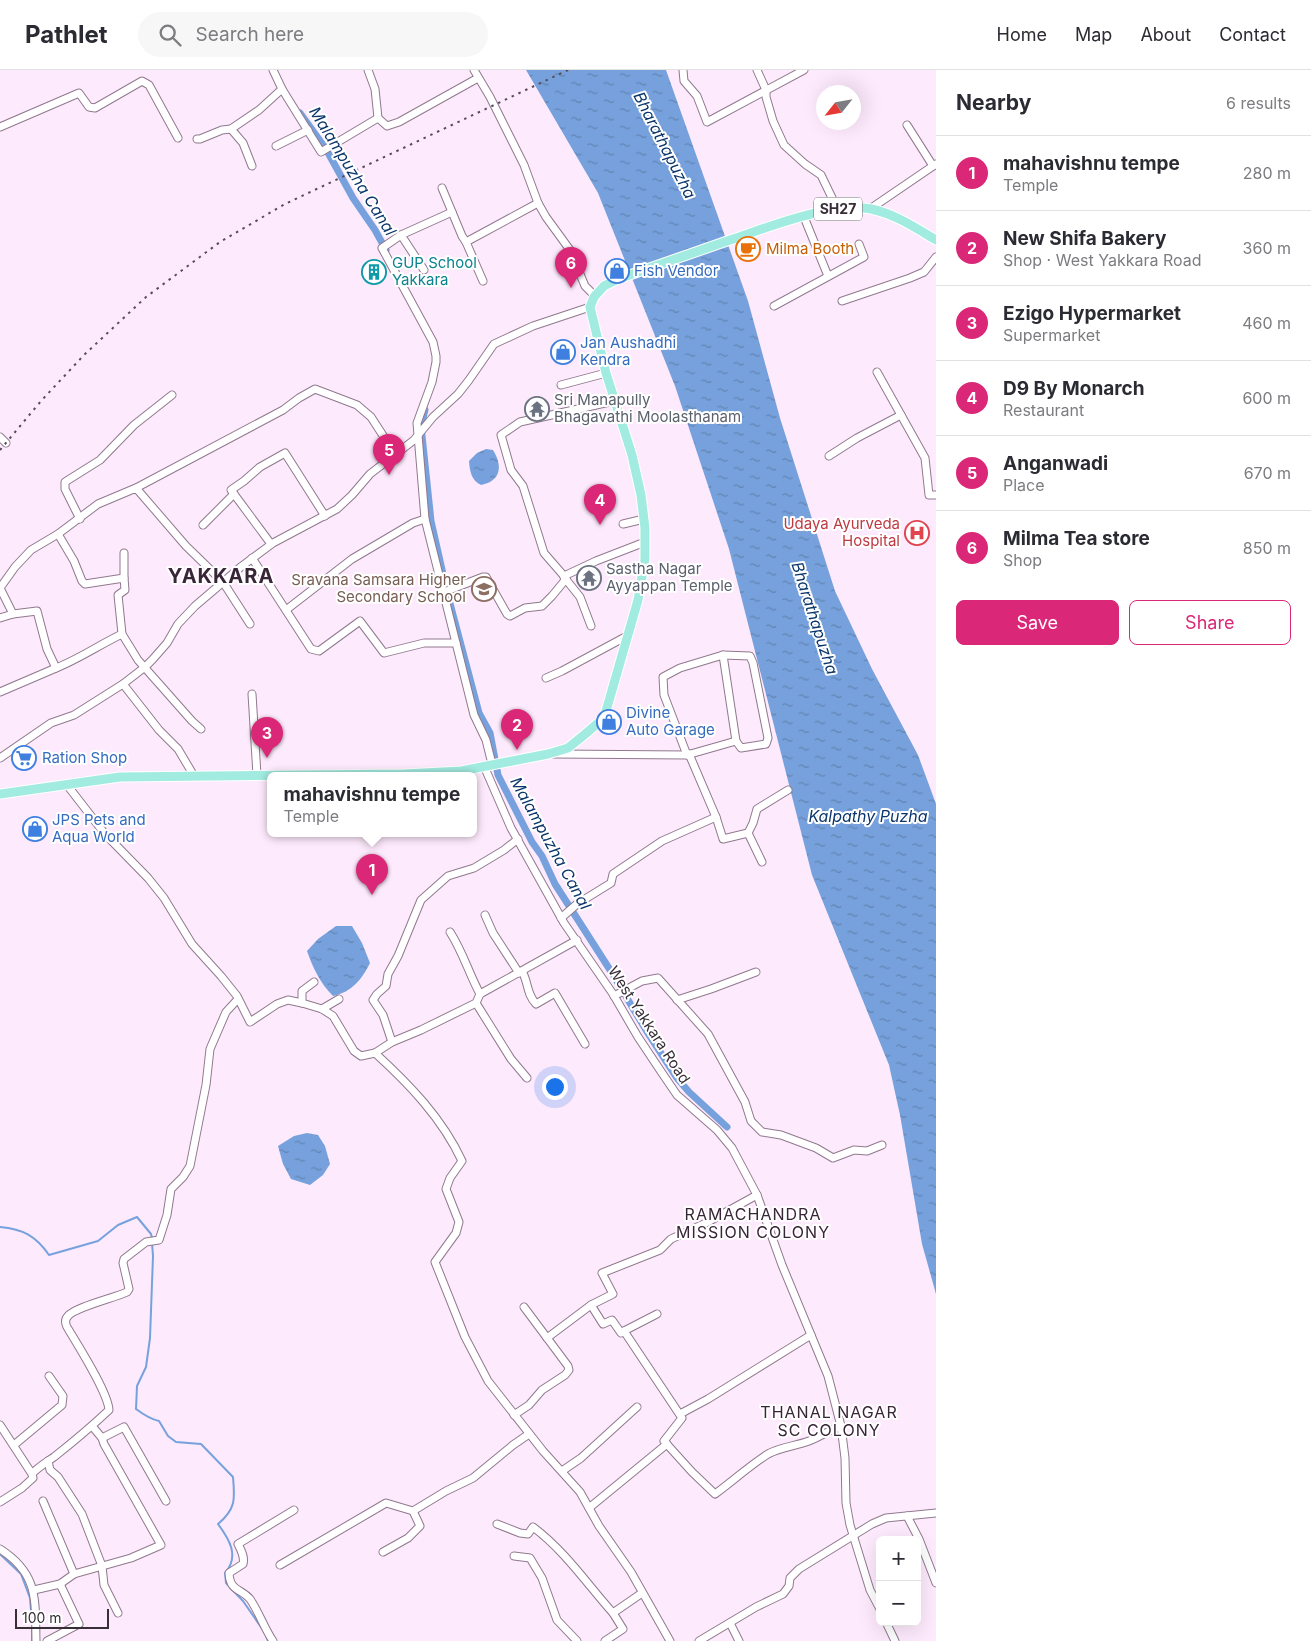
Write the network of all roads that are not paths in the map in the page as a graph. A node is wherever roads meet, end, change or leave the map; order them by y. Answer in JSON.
{"nodes":[{"id":1,"x":274,"y":70,"type":"edge"},
{"id":2,"x":368,"y":70,"type":"edge"},
{"id":3,"x":474,"y":70,"type":"edge"},
{"id":4,"x":682,"y":70,"type":"edge"},
{"id":5,"x":756,"y":70,"type":"edge"},
{"id":6,"x":804,"y":70,"type":"edge"},
{"id":7,"x":478,"y":78,"type":"junction"},
{"id":8,"x":282,"y":89,"type":"junction"},
{"id":9,"x":766,"y":90,"type":"junction"},
{"id":10,"x":378,"y":118,"type":"junction"},
{"id":11,"x":907,"y":125,"type":"dead end"},
{"id":12,"x":0,"y":127,"type":"edge"},
{"id":13,"x":231,"y":129,"type":"junction"},
{"id":14,"x":308,"y":130,"type":"junction"},
{"id":15,"x":178,"y":138,"type":"dead end"},
{"id":16,"x":197,"y":139,"type":"dead end"},
{"id":17,"x":276,"y":146,"type":"dead end"},
{"id":18,"x":934,"y":165,"type":"edge"},
{"id":19,"x":252,"y":166,"type":"dead end"},
{"id":20,"x":442,"y":188,"type":"dead end"},
{"id":21,"x":538,"y":203,"type":"junction"},
{"id":22,"x":870,"y":209,"type":"junction"},
{"id":23,"x":452,"y":212,"type":"junction"},
{"id":24,"x":820,"y":213,"type":"junction"},
{"id":25,"x":804,"y":217,"type":"junction"},
{"id":26,"x":401,"y":235,"type":"junction"},
{"id":27,"x":936,"y":240,"type":"edge"},
{"id":28,"x":466,"y":242,"type":"junction"},
{"id":29,"x":859,"y":244,"type":"dead end"},
{"id":30,"x":936,"y":257,"type":"edge"},
{"id":31,"x":424,"y":270,"type":"dead end"},
{"id":32,"x":828,"y":276,"type":"junction"},
{"id":33,"x":483,"y":281,"type":"dead end"},
{"id":34,"x":595,"y":296,"type":"junction"},
{"id":35,"x":842,"y":301,"type":"dead end"},
{"id":36,"x":774,"y":306,"type":"dead end"},
{"id":37,"x":590,"y":307,"type":"junction"},
{"id":38,"x":877,"y":372,"type":"dead end"},
{"id":39,"x":606,"y":373,"type":"junction"},
{"id":40,"x":561,"y":385,"type":"dead end"},
{"id":41,"x":172,"y":395,"type":"dead end"},
{"id":42,"x":614,"y":401,"type":"junction"},
{"id":43,"x":901,"y":415,"type":"junction"},
{"id":44,"x":421,"y":432,"type":"junction"},
{"id":45,"x":0,"y":437,"type":"edge"},
{"id":46,"x":6,"y":443,"type":"dead end"},
{"id":47,"x":395,"y":454,"type":"junction"},
{"id":48,"x":829,"y":456,"type":"dead end"},
{"id":49,"x":136,"y":488,"type":"junction"},
{"id":50,"x":234,"y":494,"type":"junction"},
{"id":51,"x":936,"y":495,"type":"edge"},
{"id":52,"x":325,"y":516,"type":"junction"},
{"id":53,"x":80,"y":518,"type":"junction"},
{"id":54,"x":425,"y":519,"type":"junction"},
{"id":55,"x":644,"y":519,"type":"junction"},
{"id":56,"x":623,"y":524,"type":"dead end"},
{"id":57,"x":203,"y":525,"type":"dead end"},
{"id":58,"x":58,"y":534,"type":"junction"},
{"id":59,"x":645,"y":542,"type":"junction"},
{"id":60,"x":271,"y":544,"type":"junction"},
{"id":61,"x":124,"y":553,"type":"dead end"},
{"id":62,"x":252,"y":558,"type":"junction"},
{"id":63,"x":124,"y":578,"type":"junction"},
{"id":64,"x":565,"y":578,"type":"junction"},
{"id":65,"x":223,"y":582,"type":"junction"},
{"id":66,"x":444,"y":592,"type":"junction"},
{"id":67,"x":286,"y":610,"type":"junction"},
{"id":68,"x":13,"y":614,"type":"junction"},
{"id":69,"x":0,"y":618,"type":"edge"},
{"id":70,"x":250,"y":624,"type":"dead end"},
{"id":71,"x":591,"y":626,"type":"dead end"},
{"id":72,"x":122,"y":634,"type":"junction"},
{"id":73,"x":627,"y":636,"type":"junction"},
{"id":74,"x":456,"y":643,"type":"junction"},
{"id":75,"x":723,"y":655,"type":"junction"},
{"id":76,"x":145,"y":667,"type":"junction"},
{"id":77,"x":56,"y":668,"type":"junction"},
{"id":78,"x":546,"y":678,"type":"dead end"},
{"id":79,"x":123,"y":684,"type":"junction"},
{"id":80,"x":0,"y":692,"type":"edge"},
{"id":81,"x":252,"y":694,"type":"dead end"},
{"id":82,"x":200,"y":729,"type":"dead end"},
{"id":83,"x":736,"y":741,"type":"junction"},
{"id":84,"x":548,"y":754,"type":"junction"},
{"id":85,"x":688,"y":755,"type":"junction"},
{"id":86,"x":0,"y":757,"type":"edge"},
{"id":87,"x":492,"y":764,"type":"junction"},
{"id":88,"x":442,"y":772,"type":"edge"},
{"id":89,"x":257,"y":775,"type":"junction"},
{"id":90,"x":267,"y":775,"type":"edge"},
{"id":91,"x":194,"y":776,"type":"junction"},
{"id":92,"x":67,"y":785,"type":"junction"},
{"id":93,"x":788,"y":790,"type":"dead end"},
{"id":94,"x":0,"y":794,"type":"edge"},
{"id":95,"x":716,"y":817,"type":"junction"},
{"id":96,"x":748,"y":833,"type":"junction"},
{"id":97,"x":518,"y":839,"type":"junction"},
{"id":98,"x":762,"y":862,"type":"dead end"},
{"id":99,"x":485,"y":915,"type":"dead end"},
{"id":100,"x":561,"y":918,"type":"junction"},
{"id":101,"x":450,"y":932,"type":"dead end"},
{"id":102,"x":578,"y":940,"type":"junction"},
{"id":103,"x":520,"y":972,"type":"junction"},
{"id":104,"x":756,"y":972,"type":"dead end"},
{"id":105,"x":314,"y":982,"type":"dead end"},
{"id":106,"x":620,"y":993,"type":"junction"},
{"id":107,"x":480,"y":994,"type":"junction"},
{"id":108,"x":238,"y":999,"type":"junction"},
{"id":109,"x":339,"y":999,"type":"dead end"},
{"id":110,"x":678,"y":1000,"type":"junction"},
{"id":111,"x":302,"y":1003,"type":"junction"},
{"id":112,"x":476,"y":1003,"type":"junction"},
{"id":113,"x":322,"y":1009,"type":"junction"},
{"id":114,"x":392,"y":1042,"type":"junction"},
{"id":115,"x":585,"y":1044,"type":"dead end"},
{"id":116,"x":375,"y":1053,"type":"junction"},
{"id":117,"x":527,"y":1078,"type":"dead end"},
{"id":118,"x":882,"y":1145,"type":"dead end"},
{"id":119,"x":757,"y":1194,"type":"junction"},
{"id":120,"x":591,"y":1305,"type":"junction"},
{"id":121,"x":524,"y":1307,"type":"dead end"},
{"id":122,"x":657,"y":1314,"type":"dead end"},
{"id":123,"x":624,"y":1332,"type":"junction"},
{"id":124,"x":811,"y":1335,"type":"junction"},
{"id":125,"x":547,"y":1338,"type":"junction"},
{"id":126,"x":48,"y":1376,"type":"dead end"},
{"id":127,"x":638,"y":1406,"type":"dead end"},
{"id":128,"x":680,"y":1414,"type":"junction"},
{"id":129,"x":514,"y":1415,"type":"junction"},
{"id":130,"x":0,"y":1425,"type":"edge"},
{"id":131,"x":92,"y":1426,"type":"junction"},
{"id":132,"x":840,"y":1426,"type":"junction"},
{"id":133,"x":529,"y":1434,"type":"junction"},
{"id":134,"x":102,"y":1438,"type":"junction"},
{"id":135,"x":667,"y":1444,"type":"junction"},
{"id":136,"x":14,"y":1445,"type":"junction"},
{"id":137,"x":48,"y":1462,"type":"junction"},
{"id":138,"x":562,"y":1471,"type":"junction"},
{"id":139,"x":32,"y":1474,"type":"junction"},
{"id":140,"x":43,"y":1501,"type":"dead end"},
{"id":141,"x":166,"y":1501,"type":"dead end"},
{"id":142,"x":0,"y":1502,"type":"edge"},
{"id":143,"x":589,"y":1508,"type":"junction"},
{"id":144,"x":294,"y":1510,"type":"dead end"},
{"id":145,"x":413,"y":1511,"type":"junction"},
{"id":146,"x":936,"y":1513,"type":"edge"},
{"id":147,"x":907,"y":1516,"type":"junction"},
{"id":148,"x":497,"y":1524,"type":"dead end"},
{"id":149,"x":856,"y":1534,"type":"junction"},
{"id":150,"x":0,"y":1549,"type":"edge"},
{"id":151,"x":383,"y":1552,"type":"dead end"},
{"id":152,"x":514,"y":1556,"type":"dead end"},
{"id":153,"x":280,"y":1565,"type":"dead end"},
{"id":154,"x":102,"y":1566,"type":"junction"},
{"id":155,"x":74,"y":1574,"type":"junction"},
{"id":156,"x":936,"y":1583,"type":"edge"},
{"id":157,"x":60,"y":1584,"type":"junction"},
{"id":158,"x":34,"y":1590,"type":"junction"},
{"id":159,"x":642,"y":1593,"type":"junction"},
{"id":160,"x":876,"y":1601,"type":"edge"},
{"id":161,"x":118,"y":1613,"type":"dead end"},
{"id":162,"x":613,"y":1614,"type":"junction"},
{"id":163,"x":730,"y":1623,"type":"junction"},
{"id":164,"x":888,"y":1626,"type":"edge"},
{"id":165,"x":710,"y":1638,"type":"edge"},
{"id":166,"x":36,"y":1641,"type":"edge"},
{"id":167,"x":47,"y":1641,"type":"edge"},
{"id":168,"x":273,"y":1641,"type":"edge"},
{"id":169,"x":577,"y":1641,"type":"edge"},
{"id":170,"x":605,"y":1641,"type":"edge"},
{"id":171,"x":670,"y":1641,"type":"edge"},
{"id":172,"x":699,"y":1641,"type":"edge"},
{"id":173,"x":739,"y":1641,"type":"edge"},
{"id":174,"x":895,"y":1641,"type":"edge"}],
"edges":[{"from":1,"to":8,"type":"street"},
{"from":2,"to":10,"type":"street"},
{"from":3,"to":7,"type":"street"},
{"from":4,"to":9,"type":"street"},
{"from":5,"to":9,"type":"street"},
{"from":6,"to":9,"type":"street"},
{"from":7,"to":10,"type":"street"},
{"from":7,"to":21,"type":"street"},
{"from":8,"to":13,"type":"street"},
{"from":8,"to":14,"type":"street"},
{"from":9,"to":24,"type":"street"},
{"from":10,"to":14,"type":"street"},
{"from":11,"to":18,"type":"street"},
{"from":12,"to":15,"type":"street"},
{"from":13,"to":16,"type":"street"},
{"from":13,"to":19,"type":"street"},
{"from":14,"to":17,"type":"street"},
{"from":18,"to":22,"type":"street"},
{"from":20,"to":23,"type":"street"},
{"from":21,"to":28,"type":"street"},
{"from":21,"to":34,"type":"street"},
{"from":22,"to":24,"type":"main road","number":"SH27"},
{"from":22,"to":27,"type":"main road","number":"SH27"},
{"from":23,"to":26,"type":"street"},
{"from":23,"to":28,"type":"street"},
{"from":24,"to":25,"type":"main road","number":"SH27"},
{"from":25,"to":32,"type":"street"},
{"from":25,"to":34,"type":"main road","number":"SH27"},
{"from":26,"to":31,"type":"street"},
{"from":26,"to":44,"type":"street","name":"West Yakkara Road"},
{"from":28,"to":33,"type":"street"},
{"from":29,"to":32,"type":"street"},
{"from":30,"to":35,"type":"street"},
{"from":32,"to":36,"type":"street"},
{"from":34,"to":37,"type":"main road","number":"SH27"},
{"from":37,"to":39,"type":"main road"},
{"from":37,"to":44,"type":"street"},
{"from":38,"to":43,"type":"street"},
{"from":39,"to":40,"type":"street"},
{"from":39,"to":42,"type":"main road"},
{"from":41,"to":53,"type":"street"},
{"from":42,"to":55,"type":"main road"},
{"from":42,"to":64,"type":"street"},
{"from":43,"to":48,"type":"street"},
{"from":43,"to":51,"type":"street"},
{"from":44,"to":47,"type":"street"},
{"from":44,"to":54,"type":"street","name":"West Yakkara Road"},
{"from":45,"to":46,"type":"street"},
{"from":47,"to":49,"type":"street"},
{"from":47,"to":52,"type":"street"},
{"from":49,"to":53,"type":"street"},
{"from":49,"to":65,"type":"street"},
{"from":50,"to":52,"type":"street"},
{"from":50,"to":57,"type":"street"},
{"from":50,"to":60,"type":"street"},
{"from":52,"to":60,"type":"street"},
{"from":53,"to":58,"type":"street"},
{"from":54,"to":66,"type":"street","name":"West Yakkara Road"},
{"from":54,"to":67,"type":"street"},
{"from":55,"to":56,"type":"street"},
{"from":55,"to":59,"type":"main road"},
{"from":58,"to":63,"type":"street"},
{"from":58,"to":68,"type":"street"},
{"from":59,"to":64,"type":"street"},
{"from":59,"to":73,"type":"main road"},
{"from":60,"to":62,"type":"street"},
{"from":61,"to":63,"type":"street"},
{"from":62,"to":65,"type":"street"},
{"from":62,"to":67,"type":"street"},
{"from":63,"to":72,"type":"street"},
{"from":64,"to":66,"type":"street"},
{"from":64,"to":71,"type":"street"},
{"from":65,"to":70,"type":"street"},
{"from":65,"to":76,"type":"street"},
{"from":66,"to":74,"type":"street","name":"West Yakkara Road"},
{"from":67,"to":74,"type":"street"},
{"from":68,"to":69,"type":"street"},
{"from":68,"to":77,"type":"street"},
{"from":72,"to":76,"type":"street"},
{"from":72,"to":77,"type":"street"},
{"from":73,"to":78,"type":"street"},
{"from":73,"to":84,"type":"main road"},
{"from":74,"to":87,"type":"street","name":"West Yakkara Road"},
{"from":75,"to":83,"type":"street"},
{"from":75,"to":83,"type":"street"},
{"from":75,"to":85,"type":"street"},
{"from":76,"to":79,"type":"street"},
{"from":76,"to":82,"type":"street"},
{"from":77,"to":80,"type":"street"},
{"from":79,"to":86,"type":"street"},
{"from":79,"to":91,"type":"street"},
{"from":81,"to":89,"type":"street"},
{"from":83,"to":85,"type":"street"},
{"from":84,"to":85,"type":"street"},
{"from":84,"to":87,"type":"main road"},
{"from":85,"to":95,"type":"street"},
{"from":87,"to":88,"type":"main road"},
{"from":87,"to":97,"type":"street","name":"West Yakkara Road"},
{"from":89,"to":90,"type":"main road"},
{"from":89,"to":91,"type":"main road"},
{"from":91,"to":92,"type":"main road"},
{"from":92,"to":94,"type":"main road"},
{"from":92,"to":108,"type":"street"},
{"from":93,"to":96,"type":"street"},
{"from":95,"to":96,"type":"street"},
{"from":95,"to":100,"type":"street"},
{"from":96,"to":98,"type":"street"},
{"from":97,"to":100,"type":"street","name":"West Yakkara Road"},
{"from":97,"to":114,"type":"street"},
{"from":99,"to":103,"type":"street"},
{"from":100,"to":102,"type":"street","name":"West Yakkara Road"},
{"from":101,"to":107,"type":"street"},
{"from":102,"to":103,"type":"street"},
{"from":102,"to":106,"type":"street","name":"West Yakkara Road"},
{"from":103,"to":107,"type":"street"},
{"from":103,"to":115,"type":"street"},
{"from":104,"to":110,"type":"street"},
{"from":105,"to":111,"type":"street"},
{"from":106,"to":110,"type":"street"},
{"from":106,"to":119,"type":"street","name":"West Yakkara Road"},
{"from":107,"to":112,"type":"street"},
{"from":108,"to":111,"type":"street"},
{"from":108,"to":131,"type":"street"},
{"from":109,"to":113,"type":"street"},
{"from":110,"to":118,"type":"street"},
{"from":111,"to":113,"type":"street"},
{"from":112,"to":114,"type":"street"},
{"from":112,"to":117,"type":"street"},
{"from":113,"to":116,"type":"street"},
{"from":114,"to":116,"type":"street"},
{"from":116,"to":129,"type":"street"},
{"from":119,"to":120,"type":"street"},
{"from":119,"to":124,"type":"street","name":"West Yakkara Road"},
{"from":120,"to":123,"type":"street"},
{"from":120,"to":125,"type":"street"},
{"from":121,"to":125,"type":"street"},
{"from":122,"to":123,"type":"street"},
{"from":123,"to":128,"type":"street"},
{"from":124,"to":128,"type":"street"},
{"from":124,"to":132,"type":"street","name":"West Yakkara Road"},
{"from":125,"to":129,"type":"street"},
{"from":126,"to":136,"type":"street"},
{"from":127,"to":138,"type":"street"},
{"from":128,"to":135,"type":"street"},
{"from":129,"to":133,"type":"street"},
{"from":130,"to":136,"type":"street"},
{"from":131,"to":134,"type":"street"},
{"from":131,"to":137,"type":"street"},
{"from":132,"to":135,"type":"street"},
{"from":132,"to":149,"type":"street","name":"West Yakkara Road"},
{"from":133,"to":138,"type":"street"},
{"from":133,"to":145,"type":"street"},
{"from":134,"to":141,"type":"street"},
{"from":134,"to":154,"type":"street"},
{"from":135,"to":143,"type":"street"},
{"from":136,"to":139,"type":"street"},
{"from":137,"to":139,"type":"street"},
{"from":137,"to":154,"type":"street"},
{"from":138,"to":143,"type":"street"},
{"from":139,"to":142,"type":"street"},
{"from":140,"to":155,"type":"street"},
{"from":143,"to":159,"type":"street"},
{"from":144,"to":168,"type":"street"},
{"from":145,"to":151,"type":"street"},
{"from":145,"to":153,"type":"street"},
{"from":146,"to":147,"type":"street"},
{"from":147,"to":149,"type":"street"},
{"from":147,"to":156,"type":"street"},
{"from":148,"to":162,"type":"street"},
{"from":149,"to":160,"type":"street","name":"West Yakkara Road"},
{"from":149,"to":163,"type":"street"},
{"from":150,"to":158,"type":"street"},
{"from":152,"to":169,"type":"street"},
{"from":154,"to":155,"type":"street"},
{"from":154,"to":161,"type":"street"},
{"from":155,"to":157,"type":"street"},
{"from":157,"to":158,"type":"street"},
{"from":157,"to":167,"type":"street"},
{"from":158,"to":166,"type":"street"},
{"from":159,"to":162,"type":"street"},
{"from":159,"to":171,"type":"street"},
{"from":162,"to":170,"type":"street"},
{"from":163,"to":165,"type":"street"},
{"from":163,"to":173,"type":"street"},
{"from":164,"to":174,"type":"street"},
{"from":165,"to":172,"type":"street"}]}
